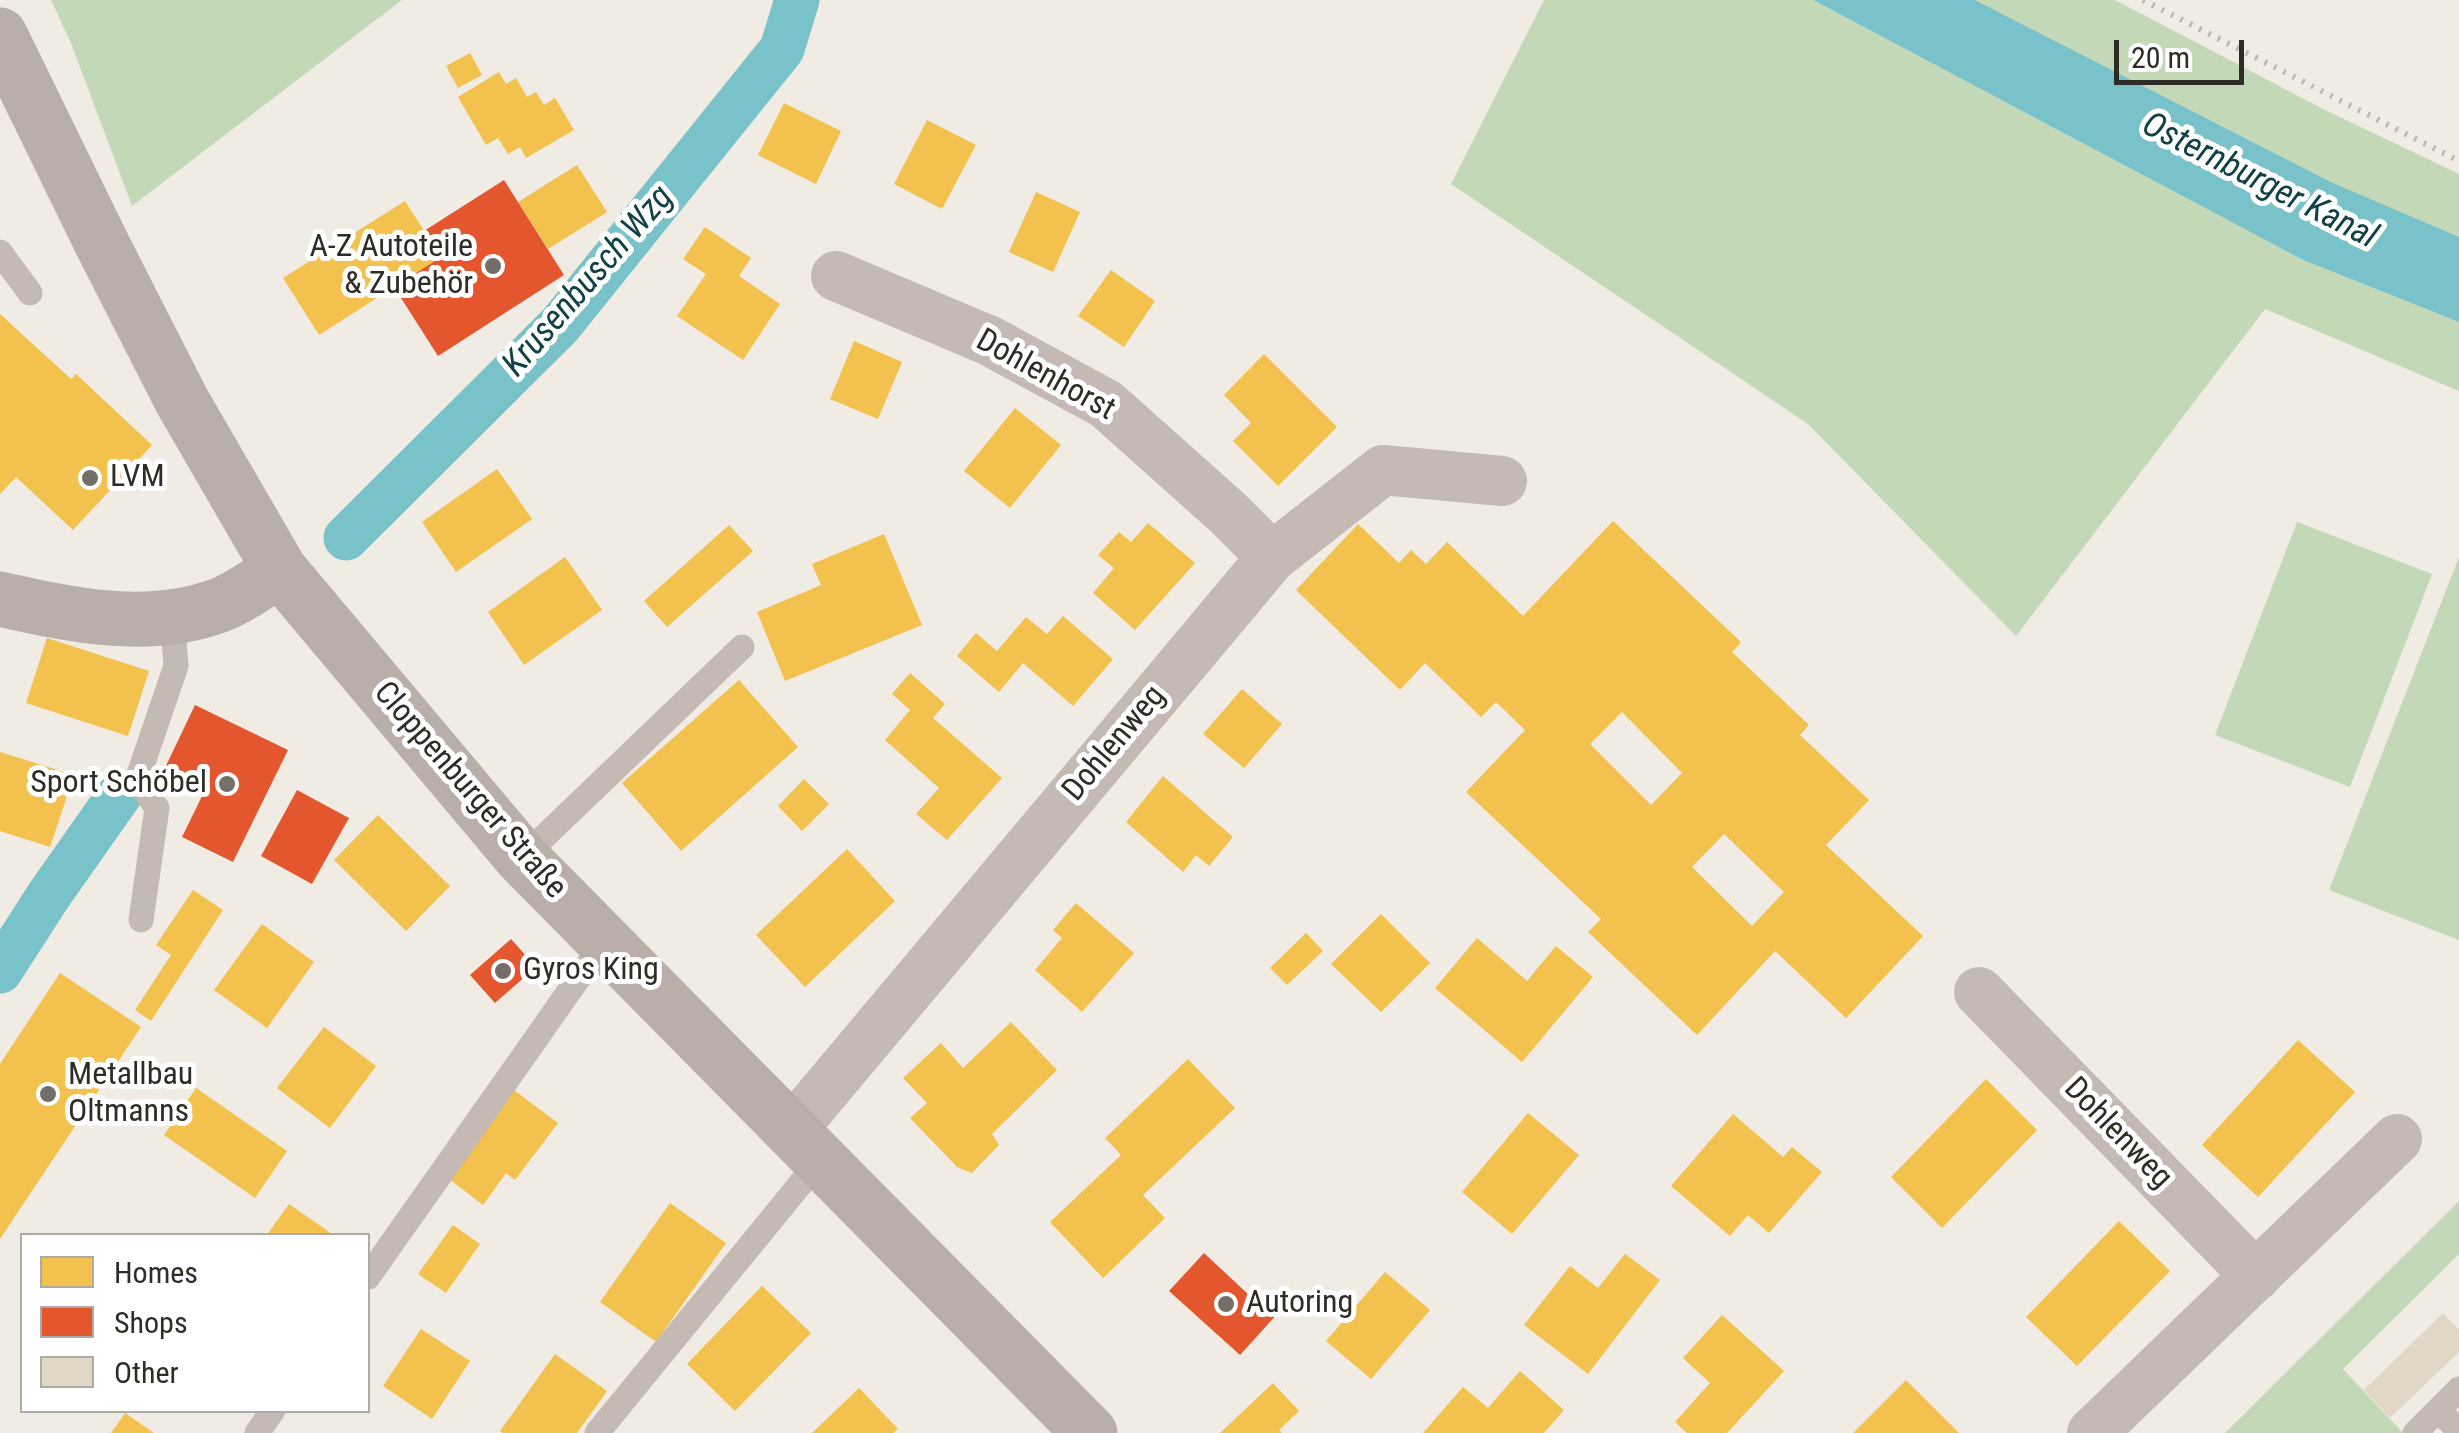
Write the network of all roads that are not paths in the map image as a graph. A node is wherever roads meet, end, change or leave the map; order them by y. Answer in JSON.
{"nodes":[{"id":1,"x":0,"y":35,"type":"edge"},
{"id":2,"x":0,"y":252,"type":"edge"},
{"id":3,"x":836,"y":276,"type":"dead end"},
{"id":4,"x":30,"y":292,"type":"dead end"},
{"id":5,"x":1502,"y":481,"type":"dead end"},
{"id":6,"x":1272,"y":557,"type":"junction"},
{"id":7,"x":280,"y":570,"type":"junction"},
{"id":8,"x":0,"y":598,"type":"edge"},
{"id":9,"x":172,"y":615,"type":"junction"},
{"id":10,"x":742,"y":647,"type":"dead end"},
{"id":11,"x":522,"y":858,"type":"junction"},
{"id":12,"x":142,"y":920,"type":"dead end"},
{"id":13,"x":604,"y":942,"type":"junction"},
{"id":14,"x":1978,"y":992,"type":"dead end"},
{"id":15,"x":2397,"y":1139,"type":"dead end"},
{"id":16,"x":806,"y":1145,"type":"junction"},
{"id":17,"x":370,"y":1274,"type":"edge"},
{"id":18,"x":2256,"y":1276,"type":"junction"},
{"id":19,"x":2459,"y":1388,"type":"edge"},
{"id":20,"x":2438,"y":1410,"type":"junction"},
{"id":21,"x":2459,"y":1431,"type":"edge"},
{"id":22,"x":1088,"y":1432,"type":"edge"},
{"id":23,"x":597,"y":1433,"type":"edge"},
{"id":24,"x":2092,"y":1433,"type":"edge"},
{"id":25,"x":2416,"y":1433,"type":"edge"}],
"edges":[{"from":1,"to":7,"type":"main road","name":"Cloppenburger Straße"},
{"from":2,"to":4,"type":"lane"},
{"from":3,"to":6,"type":"street","name":"Dohlenhorst"},
{"from":5,"to":6,"type":"street","name":"Dohlenweg"},
{"from":6,"to":16,"type":"street","name":"Dohlenweg"},
{"from":7,"to":9,"type":"main road"},
{"from":7,"to":11,"type":"main road","name":"Cloppenburger Straße"},
{"from":8,"to":9,"type":"main road"},
{"from":9,"to":12,"type":"lane"},
{"from":10,"to":11,"type":"lane"},
{"from":11,"to":13,"type":"main road","name":"Cloppenburger Straße"},
{"from":13,"to":16,"type":"main road","name":"Cloppenburger Straße"},
{"from":13,"to":17,"type":"lane"},
{"from":14,"to":18,"type":"street","name":"Dohlenweg"},
{"from":15,"to":18,"type":"street"},
{"from":16,"to":22,"type":"main road","name":"Cloppenburger Straße"},
{"from":16,"to":23,"type":"lane"},
{"from":18,"to":24,"type":"street"},
{"from":19,"to":20,"type":"lane"},
{"from":20,"to":21,"type":"lane"},
{"from":20,"to":25,"type":"lane"}]}
